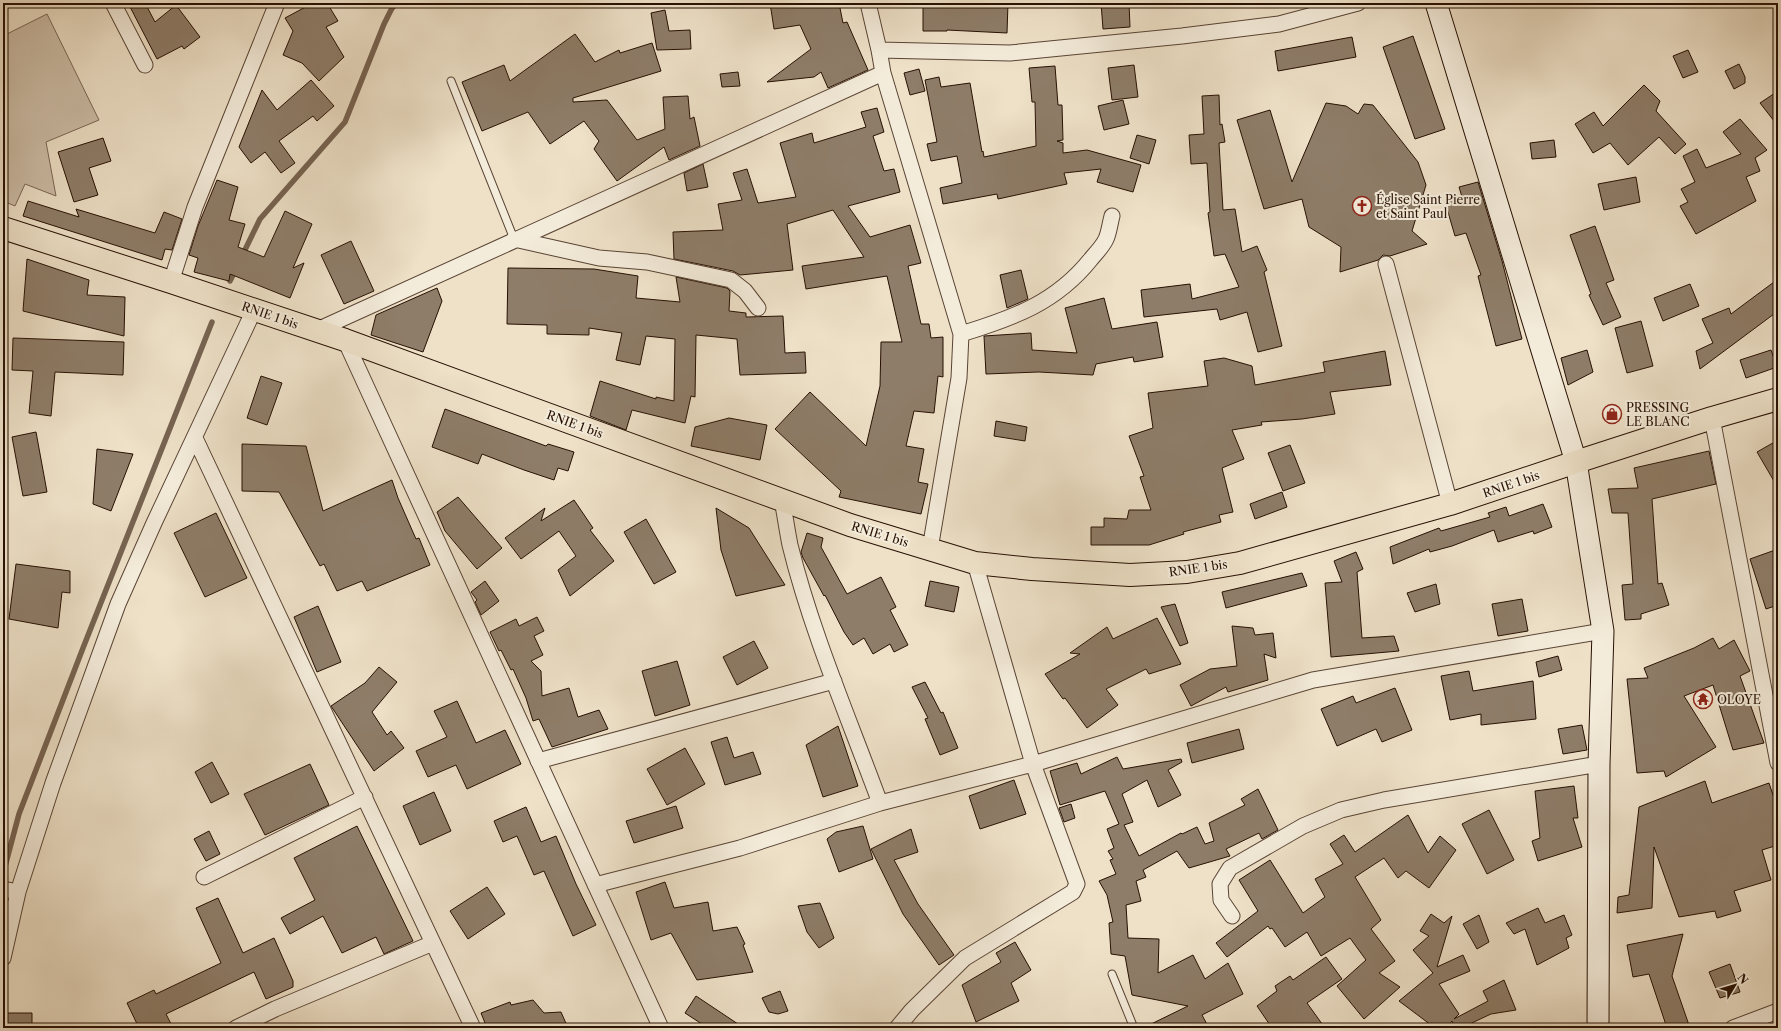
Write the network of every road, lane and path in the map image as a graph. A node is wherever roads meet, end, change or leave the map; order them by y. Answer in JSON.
{"nodes":[{"id":1,"x":113,"y":3,"type":"edge"},
{"id":2,"x":277,"y":3,"type":"edge"},
{"id":3,"x":868,"y":3,"type":"edge"},
{"id":4,"x":1358,"y":3,"type":"edge"},
{"id":5,"x":1436,"y":3,"type":"edge"},
{"id":6,"x":879,"y":50,"type":"junction"},
{"id":7,"x":145,"y":65,"type":"dead end"},
{"id":8,"x":883,"y":73,"type":"junction"},
{"id":9,"x":451,"y":81,"type":"dead end"},
{"id":10,"x":1112,"y":216,"type":"dead end"},
{"id":11,"x":3,"y":228,"type":"edge"},
{"id":12,"x":514,"y":240,"type":"junction"},
{"id":13,"x":1386,"y":264,"type":"dead end"},
{"id":14,"x":171,"y":282,"type":"junction"},
{"id":15,"x":758,"y":308,"type":"dead end"},
{"id":16,"x":254,"y":310,"type":"junction"},
{"id":17,"x":315,"y":331,"type":"junction"},
{"id":18,"x":961,"y":334,"type":"junction"},
{"id":19,"x":345,"y":340,"type":"junction"},
{"id":20,"x":1778,"y":399,"type":"edge"},
{"id":21,"x":1712,"y":418,"type":"junction"},
{"id":22,"x":195,"y":438,"type":"junction"},
{"id":23,"x":1576,"y":462,"type":"junction"},
{"id":24,"x":782,"y":500,"type":"junction"},
{"id":25,"x":1450,"y":504,"type":"junction"},
{"id":26,"x":930,"y":549,"type":"junction"},
{"id":27,"x":974,"y":563,"type":"junction"},
{"id":28,"x":1603,"y":631,"type":"junction"},
{"id":29,"x":834,"y":681,"type":"junction"},
{"id":30,"x":538,"y":761,"type":"junction"},
{"id":31,"x":1778,"y":763,"type":"edge"},
{"id":32,"x":1033,"y":764,"type":"junction"},
{"id":33,"x":1599,"y":764,"type":"junction"},
{"id":34,"x":364,"y":797,"type":"junction"},
{"id":35,"x":880,"y":803,"type":"junction"},
{"id":36,"x":204,"y":878,"type":"dead end"},
{"id":37,"x":595,"y":885,"type":"junction"},
{"id":38,"x":11,"y":890,"type":"edge"},
{"id":39,"x":1232,"y":916,"type":"dead end"},
{"id":40,"x":433,"y":943,"type":"junction"},
{"id":41,"x":3,"y":958,"type":"edge"},
{"id":42,"x":1112,"y":974,"type":"dead end"},
{"id":43,"x":1778,"y":1011,"type":"edge"},
{"id":44,"x":236,"y":1028,"type":"edge"},
{"id":45,"x":473,"y":1028,"type":"edge"},
{"id":46,"x":661,"y":1028,"type":"edge"},
{"id":47,"x":897,"y":1028,"type":"edge"},
{"id":48,"x":1134,"y":1028,"type":"edge"},
{"id":49,"x":1598,"y":1028,"type":"edge"},
{"id":50,"x":1733,"y":1028,"type":"edge"}],
"edges":[{"from":1,"to":7,"type":"street"},
{"from":2,"to":14,"type":"street"},
{"from":3,"to":6,"type":"street"},
{"from":4,"to":6,"type":"street"},
{"from":5,"to":23,"type":"street"},
{"from":6,"to":8,"type":"street"},
{"from":8,"to":12,"type":"street"},
{"from":8,"to":18,"type":"street"},
{"from":9,"to":12,"type":"lane"},
{"from":10,"to":18,"type":"street"},
{"from":11,"to":14,"type":"main road","name":"RNIE 1 bis"},
{"from":12,"to":15,"type":"street"},
{"from":12,"to":17,"type":"street"},
{"from":13,"to":25,"type":"street"},
{"from":14,"to":16,"type":"main road","name":"RNIE 1 bis"},
{"from":16,"to":17,"type":"main road","name":"RNIE 1 bis"},
{"from":16,"to":22,"type":"street"},
{"from":17,"to":19,"type":"main road","name":"RNIE 1 bis"},
{"from":18,"to":26,"type":"street"},
{"from":19,"to":24,"type":"main road","name":"RNIE 1 bis"},
{"from":19,"to":30,"type":"street"},
{"from":20,"to":21,"type":"main road","name":"RNIE 1 bis"},
{"from":21,"to":23,"type":"main road","name":"RNIE 1 bis"},
{"from":21,"to":31,"type":"street"},
{"from":22,"to":34,"type":"street"},
{"from":22,"to":38,"type":"street"},
{"from":23,"to":25,"type":"main road","name":"RNIE 1 bis"},
{"from":23,"to":28,"type":"street"},
{"from":24,"to":26,"type":"main road","name":"RNIE 1 bis"},
{"from":24,"to":29,"type":"street"},
{"from":25,"to":27,"type":"main road","name":"RNIE 1 bis"},
{"from":26,"to":27,"type":"main road","name":"RNIE 1 bis"},
{"from":27,"to":32,"type":"street"},
{"from":28,"to":32,"type":"street"},
{"from":28,"to":33,"type":"street"},
{"from":29,"to":30,"type":"street"},
{"from":29,"to":35,"type":"street"},
{"from":30,"to":37,"type":"street"},
{"from":32,"to":35,"type":"street"},
{"from":32,"to":47,"type":"street"},
{"from":33,"to":39,"type":"street"},
{"from":33,"to":49,"type":"street"},
{"from":34,"to":36,"type":"street"},
{"from":34,"to":40,"type":"street"},
{"from":35,"to":37,"type":"street"},
{"from":37,"to":46,"type":"street"},
{"from":38,"to":41,"type":"street"},
{"from":40,"to":44,"type":"street"},
{"from":40,"to":45,"type":"street"},
{"from":42,"to":48,"type":"lane"},
{"from":43,"to":50,"type":"street"}]}
